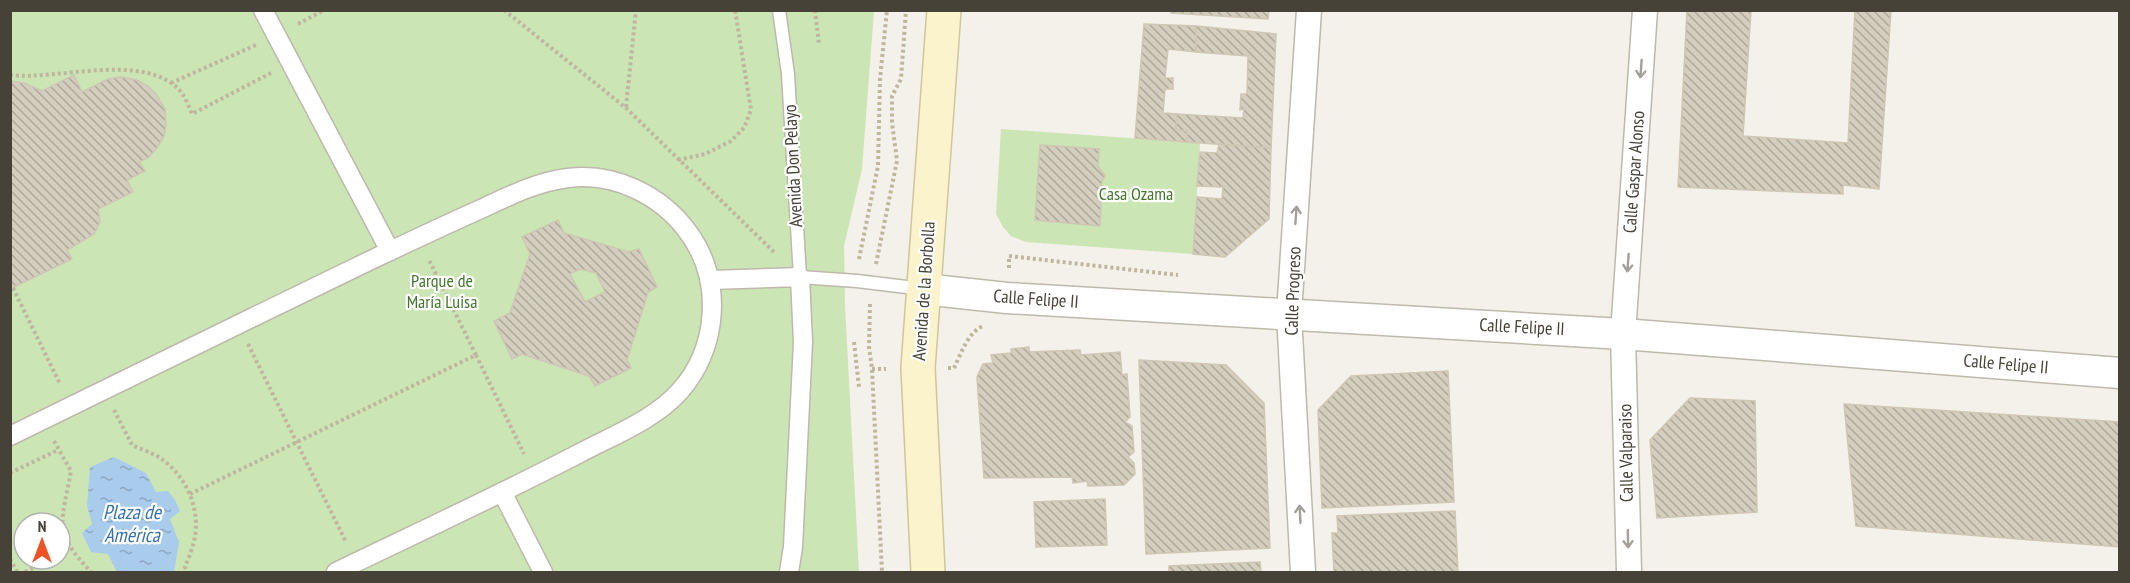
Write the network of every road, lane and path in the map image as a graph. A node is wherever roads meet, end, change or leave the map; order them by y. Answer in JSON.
{"nodes":[{"id":1,"x":263,"y":10,"type":"edge"},
{"id":2,"x":504,"y":10,"type":"edge"},
{"id":3,"x":636,"y":10,"type":"edge"},
{"id":4,"x":735,"y":10,"type":"edge"},
{"id":5,"x":779,"y":10,"type":"edge"},
{"id":6,"x":814,"y":10,"type":"edge"},
{"id":7,"x":887,"y":10,"type":"edge"},
{"id":8,"x":906,"y":10,"type":"edge"},
{"id":9,"x":944,"y":10,"type":"edge"},
{"id":10,"x":1310,"y":10,"type":"edge"},
{"id":11,"x":1645,"y":10,"type":"edge"},
{"id":12,"x":277,"y":36,"type":"junction"},
{"id":13,"x":819,"y":44,"type":"dead end"},
{"id":14,"x":291,"y":62,"type":"junction"},
{"id":15,"x":10,"y":75,"type":"edge"},
{"id":16,"x":171,"y":83,"type":"junction"},
{"id":17,"x":626,"y":108,"type":"junction"},
{"id":18,"x":678,"y":160,"type":"junction"},
{"id":19,"x":418,"y":237,"type":"junction"},
{"id":20,"x":390,"y":251,"type":"junction"},
{"id":21,"x":858,"y":265,"type":"dead end"},
{"id":22,"x":875,"y":266,"type":"dead end"},
{"id":23,"x":1009,"y":271,"type":"dead end"},
{"id":24,"x":1185,"y":276,"type":"dead end"},
{"id":25,"x":800,"y":277,"type":"junction"},
{"id":26,"x":710,"y":280,"type":"junction"},
{"id":27,"x":13,"y":288,"type":"dead end"},
{"id":28,"x":923,"y":289,"type":"junction"},
{"id":29,"x":1289,"y":314,"type":"junction"},
{"id":30,"x":992,"y":323,"type":"dead end"},
{"id":31,"x":239,"y":324,"type":"junction"},
{"id":32,"x":1623,"y":334,"type":"junction"},
{"id":33,"x":854,"y":342,"type":"dead end"},
{"id":34,"x":869,"y":347,"type":"dead end"},
{"id":35,"x":476,"y":355,"type":"junction"},
{"id":36,"x":954,"y":368,"type":"dead end"},
{"id":37,"x":2120,"y":373,"type":"edge"},
{"id":38,"x":859,"y":387,"type":"dead end"},
{"id":39,"x":71,"y":406,"type":"junction"},
{"id":40,"x":122,"y":427,"type":"dead end"},
{"id":41,"x":10,"y":436,"type":"edge"},
{"id":42,"x":296,"y":442,"type":"junction"},
{"id":43,"x":10,"y":473,"type":"edge"},
{"id":44,"x":535,"y":476,"type":"junction"},
{"id":45,"x":502,"y":492,"type":"junction"},
{"id":46,"x":190,"y":494,"type":"junction"},
{"id":47,"x":63,"y":511,"type":"edge"},
{"id":48,"x":72,"y":550,"type":"edge"},
{"id":49,"x":10,"y":559,"type":"edge"},
{"id":50,"x":356,"y":563,"type":"junction"},
{"id":51,"x":17,"y":573,"type":"edge"},
{"id":52,"x":91,"y":573,"type":"edge"},
{"id":53,"x":187,"y":573,"type":"edge"},
{"id":54,"x":336,"y":573,"type":"edge"},
{"id":55,"x":543,"y":573,"type":"edge"},
{"id":56,"x":789,"y":573,"type":"edge"},
{"id":57,"x":882,"y":573,"type":"edge"},
{"id":58,"x":928,"y":573,"type":"edge"},
{"id":59,"x":1303,"y":573,"type":"edge"},
{"id":60,"x":1629,"y":573,"type":"edge"}],
"edges":[{"from":1,"to":12,"type":"street"},
{"from":2,"to":17,"type":"path"},
{"from":3,"to":17,"type":"path"},
{"from":4,"to":18,"type":"path"},
{"from":5,"to":25,"type":"lane","name":"Avenida Don Pelayo"},
{"from":6,"to":13,"type":"path"},
{"from":7,"to":21,"type":"path"},
{"from":8,"to":22,"type":"path"},
{"from":9,"to":28,"type":"main road","name":"Avenida de la Borbolla"},
{"from":29,"to":10,"type":"street","name":"Calle Progreso","one_way":true},
{"from":11,"to":32,"type":"street","name":"Calle Gaspar Alonso","one_way":true},
{"from":12,"to":14,"type":"street"},
{"from":12,"to":16,"type":"path"},
{"from":14,"to":16,"type":"path"},
{"from":14,"to":20,"type":"street"},
{"from":15,"to":16,"type":"path"},
{"from":17,"to":18,"type":"path"},
{"from":18,"to":25,"type":"path"},
{"from":19,"to":20,"type":"street"},
{"from":19,"to":26,"type":"street"},
{"from":19,"to":35,"type":"path"},
{"from":20,"to":31,"type":"street"},
{"from":23,"to":24,"type":"path"},
{"from":25,"to":26,"type":"street"},
{"from":25,"to":28,"type":"lane"},
{"from":25,"to":56,"type":"street"},
{"from":26,"to":44,"type":"street"},
{"from":27,"to":39,"type":"path"},
{"from":28,"to":29,"type":"street","name":"Calle Felipe II"},
{"from":28,"to":58,"type":"main road","name":"Avenida de la Borbolla"},
{"from":29,"to":32,"type":"street","name":"Calle Felipe II"},
{"from":59,"to":29,"type":"street","name":"Calle Progreso","one_way":true},
{"from":30,"to":36,"type":"path"},
{"from":31,"to":39,"type":"street"},
{"from":31,"to":42,"type":"path"},
{"from":32,"to":37,"type":"street","name":"Calle Felipe II"},
{"from":32,"to":60,"type":"street","name":"Calle Valparaiso","one_way":true},
{"from":33,"to":38,"type":"path"},
{"from":34,"to":57,"type":"path"},
{"from":35,"to":42,"type":"path"},
{"from":35,"to":44,"type":"path"},
{"from":39,"to":41,"type":"street"},
{"from":40,"to":46,"type":"path"},
{"from":42,"to":46,"type":"path"},
{"from":42,"to":50,"type":"path"},
{"from":43,"to":47,"type":"path"},
{"from":44,"to":45,"type":"street"},
{"from":45,"to":50,"type":"street"},
{"from":45,"to":55,"type":"street"},
{"from":46,"to":53,"type":"path"},
{"from":48,"to":52,"type":"path"},
{"from":49,"to":51,"type":"path"},
{"from":50,"to":54,"type":"street"}]}
